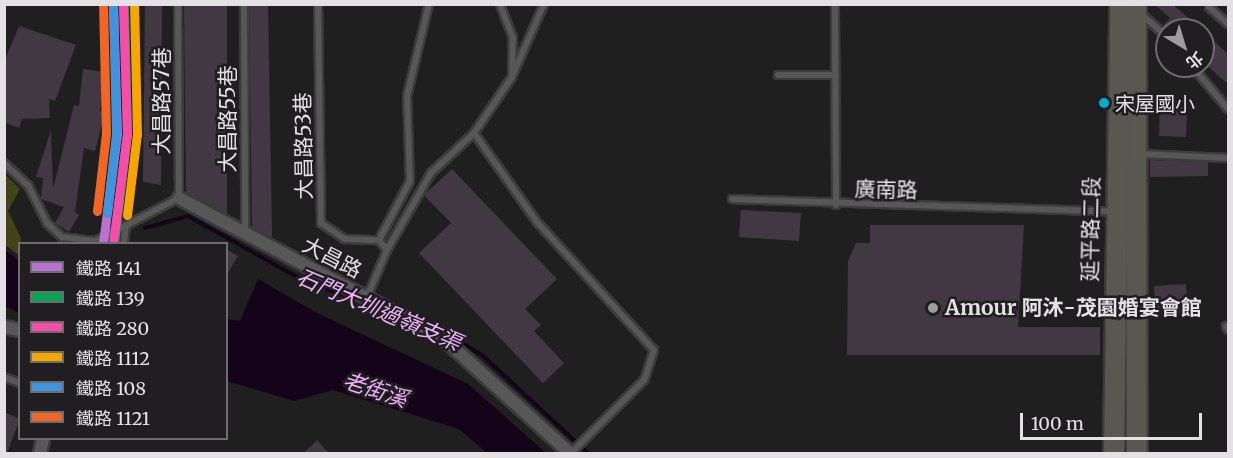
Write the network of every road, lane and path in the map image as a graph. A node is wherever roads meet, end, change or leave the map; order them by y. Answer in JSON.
{"nodes":[{"id":1,"x":178,"y":4,"type":"edge"},
{"id":2,"x":243,"y":4,"type":"edge"},
{"id":3,"x":318,"y":4,"type":"edge"},
{"id":4,"x":429,"y":4,"type":"edge"},
{"id":5,"x":500,"y":4,"type":"edge"},
{"id":6,"x":544,"y":4,"type":"edge"},
{"id":7,"x":835,"y":4,"type":"edge"},
{"id":8,"x":1129,"y":7,"type":"edge"},
{"id":9,"x":1209,"y":7,"type":"dead end"},
{"id":10,"x":1228,"y":24,"type":"edge"},
{"id":11,"x":1155,"y":28,"type":"edge"},
{"id":12,"x":778,"y":75,"type":"dead end"},
{"id":13,"x":836,"y":75,"type":"junction"},
{"id":14,"x":512,"y":77,"type":"junction"},
{"id":15,"x":1202,"y":78,"type":"edge"},
{"id":16,"x":1228,"y":109,"type":"edge"},
{"id":17,"x":474,"y":132,"type":"junction"},
{"id":18,"x":1137,"y":154,"type":"junction"},
{"id":19,"x":1228,"y":158,"type":"edge"},
{"id":20,"x":4,"y":163,"type":"edge"},
{"id":21,"x":179,"y":198,"type":"junction"},
{"id":22,"x":732,"y":200,"type":"dead end"},
{"id":23,"x":836,"y":205,"type":"junction"},
{"id":24,"x":1136,"y":210,"type":"junction"},
{"id":25,"x":1115,"y":212,"type":"junction"},
{"id":26,"x":126,"y":225,"type":"junction"},
{"id":27,"x":54,"y":232,"type":"junction"},
{"id":28,"x":245,"y":233,"type":"junction"},
{"id":29,"x":379,"y":240,"type":"junction"},
{"id":30,"x":59,"y":242,"type":"edge"},
{"id":31,"x":124,"y":242,"type":"edge"},
{"id":32,"x":387,"y":250,"type":"junction"},
{"id":33,"x":367,"y":297,"type":"junction"},
{"id":34,"x":4,"y":376,"type":"edge"},
{"id":35,"x":18,"y":382,"type":"edge"},
{"id":36,"x":568,"y":453,"type":"edge"},
{"id":37,"x":1114,"y":453,"type":"edge"},
{"id":38,"x":1137,"y":453,"type":"edge"}],
"edges":[{"from":1,"to":21,"type":"lane","name":"大昌路57巷"},
{"from":2,"to":28,"type":"lane","name":"大昌路55巷"},
{"from":3,"to":29,"type":"lane","name":"大昌路53巷"},
{"from":4,"to":29,"type":"lane"},
{"from":5,"to":14,"type":"lane"},
{"from":6,"to":14,"type":"lane"},
{"from":7,"to":13,"type":"lane","name":"廣南路"},
{"from":8,"to":11,"type":"lane"},
{"from":8,"to":18,"type":"main road"},
{"from":8,"to":25,"type":"main road","name":"延平路二段"},
{"from":9,"to":10,"type":"lane"},
{"from":12,"to":13,"type":"lane"},
{"from":13,"to":23,"type":"lane","name":"廣南路"},
{"from":14,"to":17,"type":"lane"},
{"from":15,"to":16,"type":"lane"},
{"from":17,"to":32,"type":"lane"},
{"from":17,"to":36,"type":"lane"},
{"from":18,"to":19,"type":"lane"},
{"from":18,"to":24,"type":"main road"},
{"from":20,"to":27,"type":"lane"},
{"from":21,"to":26,"type":"lane"},
{"from":21,"to":28,"type":"street","name":"大昌路"},
{"from":22,"to":23,"type":"lane"},
{"from":23,"to":25,"type":"lane","name":"廣南路"},
{"from":24,"to":25,"type":"lane","name":"廣南路"},
{"from":24,"to":38,"type":"main road"},
{"from":25,"to":37,"type":"main road","name":"延平路二段"},
{"from":26,"to":27,"type":"lane"},
{"from":26,"to":31,"type":"lane"},
{"from":27,"to":30,"type":"lane"},
{"from":28,"to":33,"type":"street","name":"大昌路"},
{"from":29,"to":32,"type":"lane"},
{"from":32,"to":33,"type":"lane"},
{"from":33,"to":36,"type":"street","name":"大昌路"},
{"from":34,"to":35,"type":"lane"}]}
